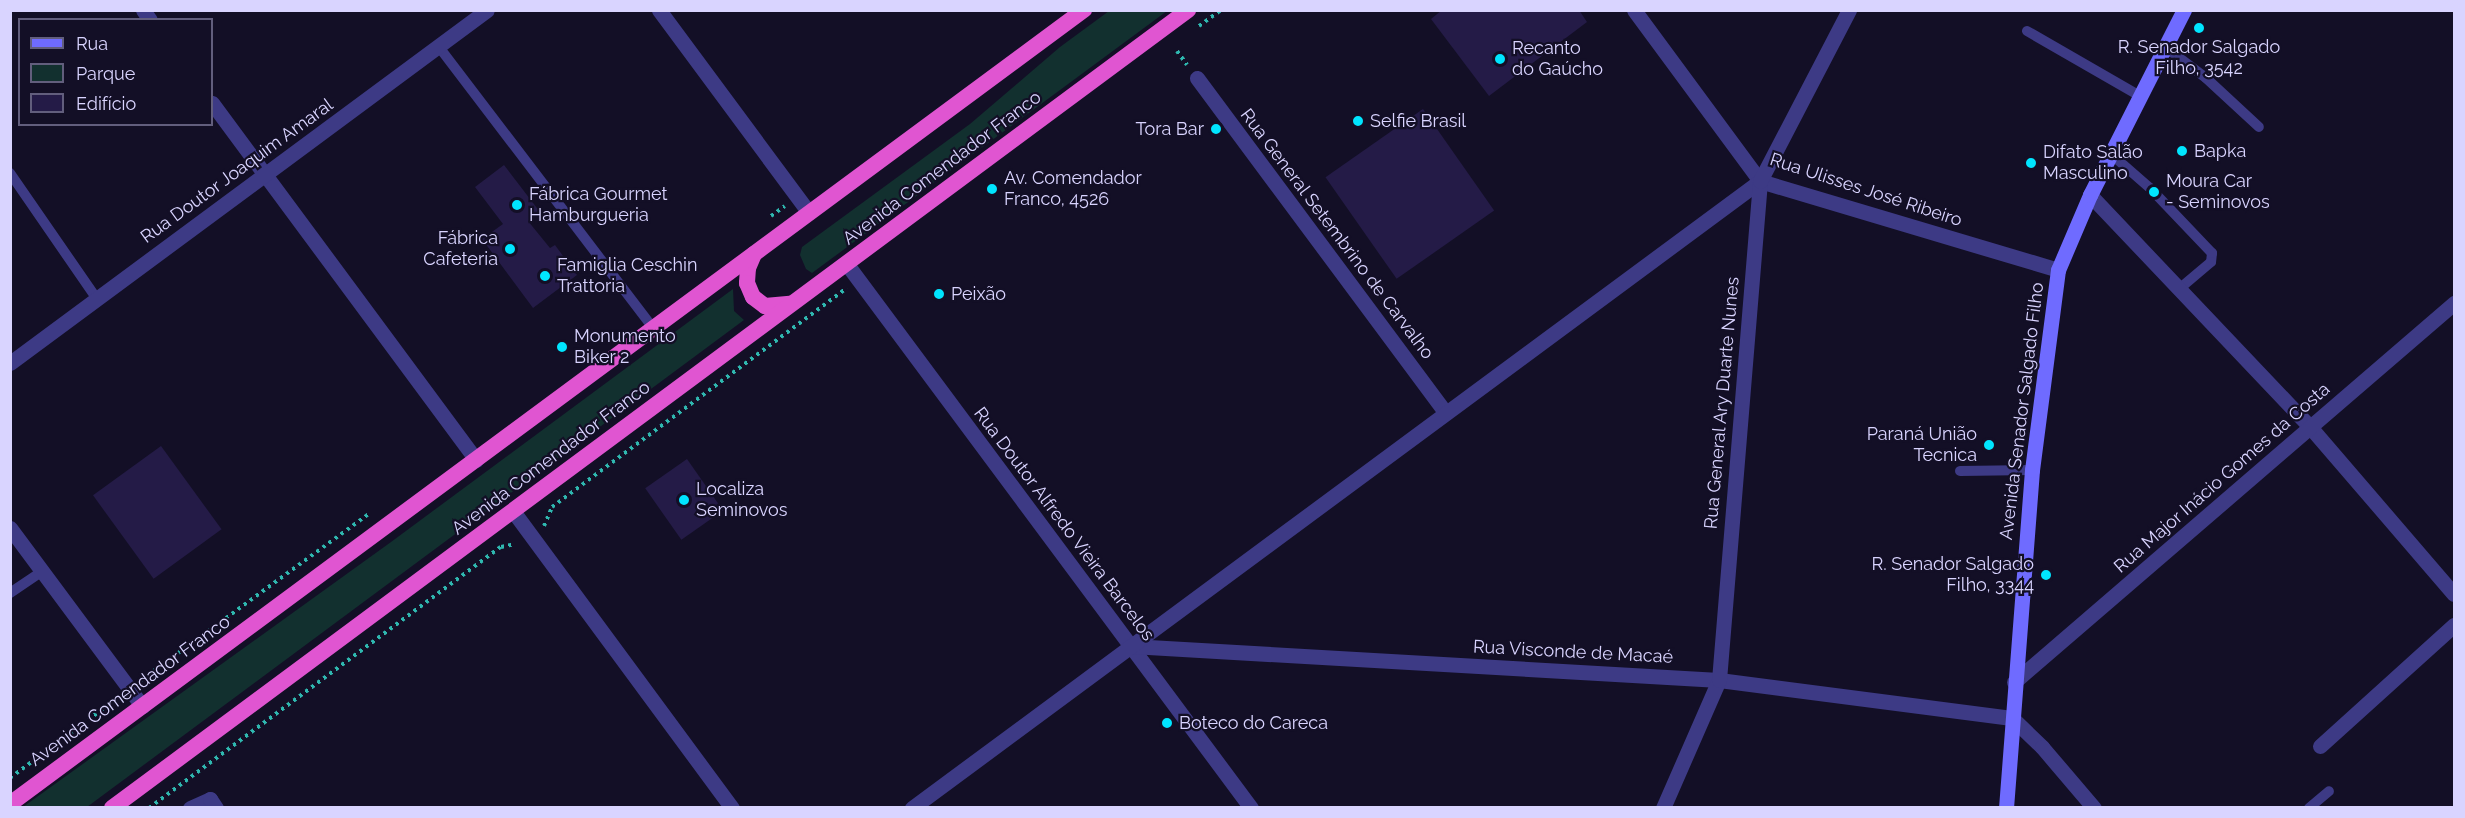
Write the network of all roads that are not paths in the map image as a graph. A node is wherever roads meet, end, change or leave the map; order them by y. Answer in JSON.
{"nodes":[{"id":1,"x":488,"y":10,"type":"edge"},
{"id":2,"x":659,"y":10,"type":"edge"},
{"id":3,"x":1084,"y":10,"type":"edge"},
{"id":4,"x":1188,"y":10,"type":"edge"},
{"id":5,"x":1634,"y":10,"type":"edge"},
{"id":6,"x":1849,"y":10,"type":"edge"},
{"id":7,"x":2184,"y":10,"type":"edge"},
{"id":8,"x":2027,"y":31,"type":"dead end"},
{"id":9,"x":438,"y":47,"type":"junction"},
{"id":10,"x":2165,"y":47,"type":"junction"},
{"id":11,"x":1197,"y":78,"type":"dead end"},
{"id":12,"x":2140,"y":96,"type":"junction"},
{"id":13,"x":213,"y":104,"type":"edge"},
{"id":14,"x":2259,"y":127,"type":"dead end"},
{"id":15,"x":2111,"y":154,"type":"junction"},
{"id":16,"x":10,"y":173,"type":"edge"},
{"id":17,"x":265,"y":175,"type":"junction"},
{"id":18,"x":1760,"y":181,"type":"junction"},
{"id":19,"x":2090,"y":195,"type":"junction"},
{"id":20,"x":809,"y":213,"type":"junction"},
{"id":21,"x":754,"y":254,"type":"junction"},
{"id":22,"x":846,"y":263,"type":"junction"},
{"id":23,"x":2058,"y":270,"type":"junction"},
{"id":24,"x":2179,"y":289,"type":"junction"},
{"id":25,"x":97,"y":299,"type":"junction"},
{"id":26,"x":2454,"y":303,"type":"edge"},
{"id":27,"x":791,"y":304,"type":"junction"},
{"id":28,"x":653,"y":328,"type":"junction"},
{"id":29,"x":10,"y":363,"type":"edge"},
{"id":30,"x":1446,"y":413,"type":"junction"},
{"id":31,"x":2311,"y":428,"type":"junction"},
{"id":32,"x":476,"y":460,"type":"junction"},
{"id":33,"x":2032,"y":470,"type":"junction"},
{"id":34,"x":1960,"y":471,"type":"dead end"},
{"id":35,"x":513,"y":511,"type":"junction"},
{"id":36,"x":10,"y":528,"type":"edge"},
{"id":37,"x":43,"y":571,"type":"junction"},
{"id":38,"x":10,"y":594,"type":"edge"},
{"id":39,"x":2454,"y":594,"type":"edge"},
{"id":40,"x":2454,"y":625,"type":"edge"},
{"id":41,"x":1131,"y":646,"type":"junction"},
{"id":42,"x":1719,"y":680,"type":"junction"},
{"id":43,"x":2014,"y":682,"type":"junction"},
{"id":44,"x":142,"y":706,"type":"junction"},
{"id":45,"x":2012,"y":718,"type":"junction"},
{"id":46,"x":2320,"y":746,"type":"dead end"},
{"id":47,"x":2329,"y":791,"type":"dead end"},
{"id":48,"x":132,"y":802,"type":"edge"},
{"id":49,"x":213,"y":803,"type":"edge"},
{"id":50,"x":10,"y":804,"type":"edge"},
{"id":51,"x":112,"y":807,"type":"edge"},
{"id":52,"x":190,"y":807,"type":"edge"},
{"id":53,"x":732,"y":807,"type":"edge"},
{"id":54,"x":912,"y":807,"type":"edge"},
{"id":55,"x":1251,"y":807,"type":"edge"},
{"id":56,"x":1663,"y":807,"type":"edge"},
{"id":57,"x":2006,"y":807,"type":"edge"},
{"id":58,"x":2094,"y":807,"type":"edge"},
{"id":59,"x":2309,"y":807,"type":"edge"}],
"edges":[{"from":1,"to":9,"type":"street","name":"Rua Doutor Joaquim Amaral"},
{"from":2,"to":20,"type":"street"},
{"from":3,"to":20,"type":"highway","name":"Avenida Comendador Franco"},
{"from":4,"to":22,"type":"highway","name":"Avenida Comendador Franco"},
{"from":5,"to":18,"type":"street","name":"Rua Ulisses José Ribeiro"},
{"from":6,"to":18,"type":"street","name":"Rua General Ary Duarte Nunes"},
{"from":7,"to":10,"type":"main road","name":"Avenida Senador Salgado Filho"},
{"from":8,"to":12,"type":"lane"},
{"from":9,"to":17,"type":"street","name":"Rua Doutor Joaquim Amaral"},
{"from":9,"to":28,"type":"lane"},
{"from":10,"to":12,"type":"main road","name":"Avenida Senador Salgado Filho"},
{"from":10,"to":14,"type":"lane"},
{"from":11,"to":30,"type":"street","name":"Rua General Setembrino de Carvalho"},
{"from":12,"to":15,"type":"main road","name":"Avenida Senador Salgado Filho"},
{"from":13,"to":17,"type":"street"},
{"from":15,"to":19,"type":"main road","name":"Avenida Senador Salgado Filho"},
{"from":15,"to":24,"type":"lane"},
{"from":16,"to":25,"type":"lane"},
{"from":17,"to":25,"type":"street","name":"Rua Doutor Joaquim Amaral"},
{"from":17,"to":32,"type":"street"},
{"from":18,"to":23,"type":"street","name":"Rua Ulisses José Ribeiro"},
{"from":18,"to":30,"type":"street"},
{"from":18,"to":42,"type":"street","name":"Rua General Ary Duarte Nunes"},
{"from":19,"to":23,"type":"main road","name":"Avenida Senador Salgado Filho"},
{"from":19,"to":24,"type":"street"},
{"from":20,"to":21,"type":"highway","name":"Avenida Comendador Franco"},
{"from":21,"to":27,"type":"highway"},
{"from":21,"to":28,"type":"highway","name":"Avenida Comendador Franco"},
{"from":22,"to":27,"type":"highway","name":"Avenida Comendador Franco"},
{"from":22,"to":41,"type":"street","name":"Rua Doutor Alfredo Vieira Barcelos"},
{"from":23,"to":33,"type":"main road","name":"Avenida Senador Salgado Filho"},
{"from":24,"to":31,"type":"street"},
{"from":25,"to":29,"type":"street","name":"Rua Doutor Joaquim Amaral"},
{"from":26,"to":31,"type":"street","name":"Rua Major Inácio Gomes da Costa"},
{"from":27,"to":35,"type":"highway","name":"Avenida Comendador Franco"},
{"from":28,"to":32,"type":"highway","name":"Avenida Comendador Franco"},
{"from":30,"to":41,"type":"street"},
{"from":31,"to":39,"type":"street"},
{"from":31,"to":43,"type":"street","name":"Rua Major Inácio Gomes da Costa"},
{"from":32,"to":44,"type":"highway","name":"Avenida Comendador Franco"},
{"from":33,"to":34,"type":"lane"},
{"from":33,"to":43,"type":"main road","name":"Avenida Senador Salgado Filho"},
{"from":35,"to":48,"type":"highway","name":"Avenida Comendador Franco"},
{"from":35,"to":53,"type":"street"},
{"from":36,"to":37,"type":"street"},
{"from":37,"to":38,"type":"lane"},
{"from":37,"to":44,"type":"street"},
{"from":40,"to":46,"type":"street"},
{"from":41,"to":42,"type":"street","name":"Rua Visconde de Macaé"},
{"from":41,"to":54,"type":"street"},
{"from":41,"to":55,"type":"street","name":"Rua Doutor Alfredo Vieira Barcelos"},
{"from":42,"to":45,"type":"street","name":"Rua Visconde de Macaé"},
{"from":42,"to":56,"type":"street","name":"Rua General Ary Duarte Nunes"},
{"from":43,"to":45,"type":"main road","name":"Avenida Senador Salgado Filho"},
{"from":44,"to":50,"type":"highway","name":"Avenida Comendador Franco"},
{"from":45,"to":57,"type":"main road","name":"Avenida Senador Salgado Filho"},
{"from":45,"to":58,"type":"street"},
{"from":47,"to":59,"type":"lane"},
{"from":48,"to":51,"type":"highway","name":"Avenida Comendador Franco"},
{"from":49,"to":52,"type":"street"}]}
